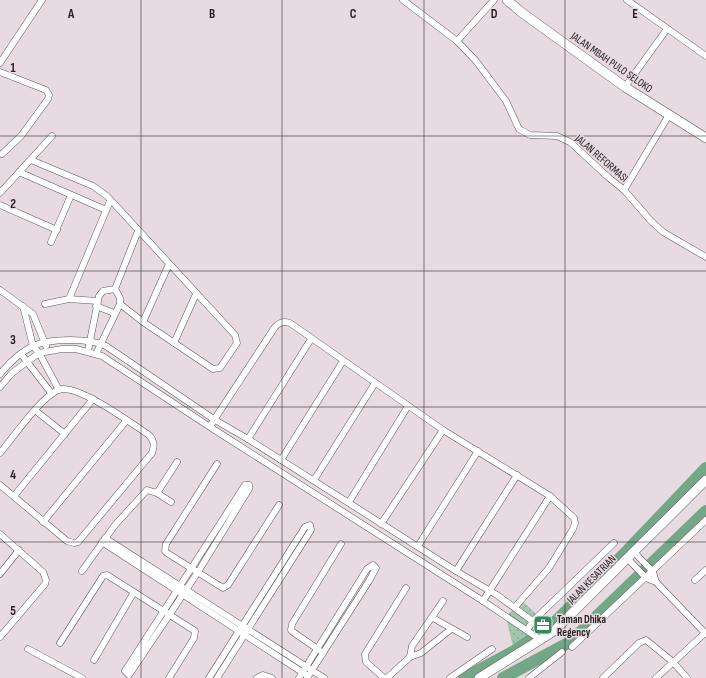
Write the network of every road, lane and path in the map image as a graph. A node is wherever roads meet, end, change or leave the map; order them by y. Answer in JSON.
{"nodes":[{"id":1,"x":42,"y":0,"type":"edge"},
{"id":2,"x":405,"y":0,"type":"edge"},
{"id":3,"x":494,"y":0,"type":"edge"},
{"id":4,"x":507,"y":0,"type":"edge"},
{"id":5,"x":627,"y":0,"type":"edge"},
{"id":6,"x":667,"y":29,"type":"junction"},
{"id":7,"x":457,"y":41,"type":"junction"},
{"id":8,"x":706,"y":56,"type":"edge"},
{"id":9,"x":0,"y":63,"type":"edge"},
{"id":10,"x":0,"y":72,"type":"edge"},
{"id":11,"x":626,"y":87,"type":"junction"},
{"id":12,"x":669,"y":115,"type":"junction"},
{"id":13,"x":52,"y":136,"type":"dead end"},
{"id":14,"x":706,"y":138,"type":"edge"},
{"id":15,"x":0,"y":145,"type":"edge"},
{"id":16,"x":1,"y":155,"type":"edge"},
{"id":17,"x":31,"y":160,"type":"junction"},
{"id":18,"x":19,"y":172,"type":"junction"},
{"id":19,"x":624,"y":190,"type":"junction"},
{"id":20,"x":0,"y":193,"type":"edge"},
{"id":21,"x":71,"y":195,"type":"junction"},
{"id":22,"x":110,"y":201,"type":"junction"},
{"id":23,"x":0,"y":205,"type":"edge"},
{"id":24,"x":106,"y":210,"type":"junction"},
{"id":25,"x":57,"y":230,"type":"junction"},
{"id":26,"x":138,"y":231,"type":"junction"},
{"id":27,"x":51,"y":242,"type":"dead end"},
{"id":28,"x":706,"y":258,"type":"edge"},
{"id":29,"x":169,"y":264,"type":"junction"},
{"id":30,"x":115,"y":289,"type":"junction"},
{"id":31,"x":0,"y":290,"type":"edge"},
{"id":32,"x":196,"y":294,"type":"junction"},
{"id":33,"x":69,"y":299,"type":"junction"},
{"id":34,"x":45,"y":304,"type":"dead end"},
{"id":35,"x":97,"y":304,"type":"junction"},
{"id":36,"x":120,"y":304,"type":"junction"},
{"id":37,"x":23,"y":306,"type":"junction"},
{"id":38,"x":114,"y":313,"type":"junction"},
{"id":39,"x":143,"y":322,"type":"junction"},
{"id":40,"x":311,"y":339,"type":"junction"},
{"id":41,"x":89,"y":341,"type":"junction"},
{"id":42,"x":100,"y":343,"type":"junction"},
{"id":43,"x":174,"y":343,"type":"junction"},
{"id":44,"x":45,"y":344,"type":"junction"},
{"id":45,"x":33,"y":346,"type":"junction"},
{"id":46,"x":88,"y":351,"type":"junction"},
{"id":47,"x":47,"y":352,"type":"junction"},
{"id":48,"x":39,"y":353,"type":"junction"},
{"id":49,"x":21,"y":354,"type":"junction"},
{"id":50,"x":96,"y":354,"type":"junction"},
{"id":51,"x":343,"y":361,"type":"junction"},
{"id":52,"x":28,"y":362,"type":"junction"},
{"id":53,"x":0,"y":374,"type":"edge"},
{"id":54,"x":150,"y":375,"type":"junction"},
{"id":55,"x":145,"y":383,"type":"junction"},
{"id":56,"x":376,"y":383,"type":"junction"},
{"id":57,"x":0,"y":387,"type":"edge"},
{"id":58,"x":58,"y":390,"type":"junction"},
{"id":59,"x":52,"y":394,"type":"junction"},
{"id":60,"x":93,"y":399,"type":"junction"},
{"id":61,"x":190,"y":403,"type":"junction"},
{"id":62,"x":408,"y":406,"type":"junction"},
{"id":63,"x":36,"y":410,"type":"junction"},
{"id":64,"x":185,"y":410,"type":"junction"},
{"id":65,"x":214,"y":420,"type":"junction"},
{"id":66,"x":126,"y":421,"type":"junction"},
{"id":67,"x":224,"y":426,"type":"junction"},
{"id":68,"x":210,"y":427,"type":"junction"},
{"id":69,"x":443,"y":430,"type":"junction"},
{"id":70,"x":219,"y":433,"type":"junction"},
{"id":71,"x":65,"y":434,"type":"junction"},
{"id":72,"x":248,"y":440,"type":"junction"},
{"id":73,"x":478,"y":451,"type":"junction"},
{"id":74,"x":0,"y":453,"type":"edge"},
{"id":75,"x":281,"y":460,"type":"junction"},
{"id":76,"x":177,"y":462,"type":"dead end"},
{"id":77,"x":217,"y":464,"type":"dead end"},
{"id":78,"x":517,"y":475,"type":"junction"},
{"id":79,"x":314,"y":480,"type":"junction"},
{"id":80,"x":706,"y":480,"type":"edge"},
{"id":81,"x":0,"y":485,"type":"edge"},
{"id":82,"x":325,"y":488,"type":"junction"},
{"id":83,"x":157,"y":493,"type":"junction"},
{"id":84,"x":334,"y":494,"type":"junction"},
{"id":85,"x":14,"y":496,"type":"junction"},
{"id":86,"x":550,"y":496,"type":"junction"},
{"id":87,"x":320,"y":497,"type":"junction"},
{"id":88,"x":171,"y":502,"type":"dead end"},
{"id":89,"x":348,"y":502,"type":"junction"},
{"id":90,"x":329,"y":503,"type":"junction"},
{"id":91,"x":279,"y":505,"type":"dead end"},
{"id":92,"x":222,"y":519,"type":"junction"},
{"id":93,"x":706,"y":520,"type":"edge"},
{"id":94,"x":43,"y":522,"type":"junction"},
{"id":95,"x":228,"y":523,"type":"junction"},
{"id":96,"x":381,"y":524,"type":"junction"},
{"id":97,"x":0,"y":534,"type":"edge"},
{"id":98,"x":399,"y":535,"type":"junction"},
{"id":99,"x":103,"y":540,"type":"junction"},
{"id":100,"x":614,"y":543,"type":"dead end"},
{"id":101,"x":341,"y":544,"type":"dead end"},
{"id":102,"x":395,"y":544,"type":"junction"},
{"id":103,"x":418,"y":546,"type":"junction"},
{"id":104,"x":19,"y":550,"type":"junction"},
{"id":105,"x":632,"y":557,"type":"junction"},
{"id":106,"x":191,"y":568,"type":"junction"},
{"id":107,"x":651,"y":570,"type":"junction"},
{"id":108,"x":706,"y":570,"type":"edge"},
{"id":109,"x":82,"y":571,"type":"dead end"},
{"id":110,"x":456,"y":571,"type":"junction"},
{"id":111,"x":198,"y":572,"type":"junction"},
{"id":112,"x":280,"y":573,"type":"junction"},
{"id":113,"x":0,"y":574,"type":"edge"},
{"id":114,"x":644,"y":576,"type":"junction"},
{"id":115,"x":695,"y":580,"type":"dead end"},
{"id":116,"x":656,"y":582,"type":"junction"},
{"id":117,"x":179,"y":586,"type":"junction"},
{"id":118,"x":406,"y":588,"type":"dead end"},
{"id":119,"x":185,"y":589,"type":"junction"},
{"id":120,"x":490,"y":590,"type":"junction"},
{"id":121,"x":134,"y":592,"type":"junction"},
{"id":122,"x":179,"y":594,"type":"junction"},
{"id":123,"x":497,"y":594,"type":"junction"},
{"id":124,"x":349,"y":599,"type":"junction"},
{"id":125,"x":443,"y":601,"type":"dead end"},
{"id":126,"x":483,"y":601,"type":"junction"},
{"id":127,"x":355,"y":603,"type":"junction"},
{"id":128,"x":490,"y":606,"type":"junction"},
{"id":129,"x":514,"y":607,"type":"junction"},
{"id":130,"x":167,"y":612,"type":"junction"},
{"id":131,"x":433,"y":618,"type":"junction"},
{"id":132,"x":534,"y":620,"type":"junction"},
{"id":133,"x":243,"y":630,"type":"junction"},
{"id":134,"x":450,"y":630,"type":"junction"},
{"id":135,"x":529,"y":631,"type":"junction"},
{"id":136,"x":549,"y":632,"type":"junction"},
{"id":137,"x":706,"y":633,"type":"edge"},
{"id":138,"x":0,"y":637,"type":"edge"},
{"id":139,"x":467,"y":638,"type":"dead end"},
{"id":140,"x":539,"y":639,"type":"junction"},
{"id":141,"x":60,"y":643,"type":"dead end"},
{"id":142,"x":572,"y":647,"type":"dead end"},
{"id":143,"x":28,"y":649,"type":"dead end"},
{"id":144,"x":492,"y":649,"type":"dead end"},
{"id":145,"x":320,"y":651,"type":"junction"},
{"id":146,"x":562,"y":652,"type":"dead end"},
{"id":147,"x":140,"y":654,"type":"dead end"},
{"id":148,"x":410,"y":657,"type":"junction"},
{"id":149,"x":94,"y":660,"type":"dead end"},
{"id":150,"x":673,"y":662,"type":"junction"},
{"id":151,"x":306,"y":674,"type":"edge"},
{"id":152,"x":381,"y":677,"type":"edge"},
{"id":153,"x":82,"y":678,"type":"edge"},
{"id":154,"x":169,"y":678,"type":"edge"},
{"id":155,"x":212,"y":678,"type":"edge"},
{"id":156,"x":257,"y":678,"type":"edge"},
{"id":157,"x":272,"y":678,"type":"edge"},
{"id":158,"x":324,"y":678,"type":"edge"},
{"id":159,"x":387,"y":678,"type":"edge"},
{"id":160,"x":450,"y":678,"type":"edge"},
{"id":161,"x":479,"y":678,"type":"edge"},
{"id":162,"x":529,"y":678,"type":"edge"},
{"id":163,"x":603,"y":678,"type":"edge"},
{"id":164,"x":656,"y":678,"type":"edge"},
{"id":165,"x":687,"y":678,"type":"edge"}],
"edges":[{"from":1,"to":9,"type":"street"},
{"from":2,"to":7,"type":"street","name":"JALAN REFORMASI"},
{"from":3,"to":7,"type":"street"},
{"from":4,"to":11,"type":"street","name":"JALAN MBAH PULO SELOKO"},
{"from":5,"to":6,"type":"street"},
{"from":6,"to":8,"type":"street"},
{"from":6,"to":11,"type":"street"},
{"from":7,"to":19,"type":"street","name":"JALAN REFORMASI"},
{"from":10,"to":16,"type":"street"},
{"from":11,"to":12,"type":"street","name":"JALAN MBAH PULO SELOKO"},
{"from":12,"to":14,"type":"street","name":"JALAN MBAH PULO SELOKO"},
{"from":12,"to":19,"type":"street"},
{"from":13,"to":17,"type":"street"},
{"from":15,"to":16,"type":"street"},
{"from":17,"to":18,"type":"street"},
{"from":17,"to":22,"type":"street"},
{"from":18,"to":20,"type":"street"},
{"from":18,"to":21,"type":"street"},
{"from":19,"to":28,"type":"street","name":"JALAN REFORMASI"},
{"from":21,"to":24,"type":"street"},
{"from":21,"to":25,"type":"street"},
{"from":22,"to":24,"type":"street"},
{"from":22,"to":26,"type":"street"},
{"from":23,"to":25,"type":"street"},
{"from":24,"to":33,"type":"street"},
{"from":25,"to":27,"type":"street"},
{"from":26,"to":29,"type":"street"},
{"from":26,"to":30,"type":"street"},
{"from":29,"to":32,"type":"street"},
{"from":29,"to":39,"type":"street"},
{"from":30,"to":35,"type":"street"},
{"from":30,"to":36,"type":"street"},
{"from":31,"to":37,"type":"street"},
{"from":32,"to":43,"type":"street"},
{"from":32,"to":43,"type":"street"},
{"from":33,"to":34,"type":"street"},
{"from":33,"to":35,"type":"street"},
{"from":35,"to":38,"type":"street"},
{"from":35,"to":41,"type":"street"},
{"from":36,"to":38,"type":"street"},
{"from":36,"to":39,"type":"street"},
{"from":37,"to":44,"type":"street"},
{"from":37,"to":45,"type":"street"},
{"from":38,"to":42,"type":"street"},
{"from":39,"to":43,"type":"street"},
{"from":40,"to":51,"type":"street"},
{"from":40,"to":65,"type":"street"},
{"from":40,"to":72,"type":"street"},
{"from":41,"to":42,"type":"street"},
{"from":41,"to":44,"type":"street"},
{"from":41,"to":46,"type":"street"},
{"from":42,"to":50,"type":"street"},
{"from":42,"to":54,"type":"street"},
{"from":44,"to":45,"type":"street"},
{"from":44,"to":47,"type":"street"},
{"from":45,"to":48,"type":"street"},
{"from":45,"to":49,"type":"street"},
{"from":46,"to":47,"type":"street"},
{"from":46,"to":50,"type":"street"},
{"from":47,"to":48,"type":"street"},
{"from":48,"to":52,"type":"street"},
{"from":48,"to":58,"type":"street"},
{"from":49,"to":52,"type":"street"},
{"from":49,"to":53,"type":"street"},
{"from":50,"to":55,"type":"street"},
{"from":51,"to":56,"type":"street"},
{"from":51,"to":75,"type":"street"},
{"from":52,"to":57,"type":"street"},
{"from":52,"to":59,"type":"street"},
{"from":54,"to":55,"type":"street"},
{"from":54,"to":61,"type":"street"},
{"from":55,"to":64,"type":"street"},
{"from":56,"to":62,"type":"street"},
{"from":56,"to":79,"type":"street"},
{"from":58,"to":59,"type":"street"},
{"from":58,"to":60,"type":"street"},
{"from":59,"to":63,"type":"street"},
{"from":60,"to":66,"type":"street"},
{"from":60,"to":71,"type":"street"},
{"from":61,"to":64,"type":"street"},
{"from":61,"to":65,"type":"street"},
{"from":62,"to":69,"type":"street"},
{"from":62,"to":89,"type":"street"},
{"from":63,"to":71,"type":"street"},
{"from":63,"to":74,"type":"street"},
{"from":64,"to":68,"type":"street"},
{"from":65,"to":67,"type":"street"},
{"from":65,"to":68,"type":"street"},
{"from":66,"to":94,"type":"street"},
{"from":66,"to":94,"type":"street"},
{"from":67,"to":70,"type":"street"},
{"from":67,"to":72,"type":"street"},
{"from":68,"to":70,"type":"street"},
{"from":69,"to":73,"type":"street"},
{"from":69,"to":96,"type":"street"},
{"from":70,"to":87,"type":"street"},
{"from":71,"to":85,"type":"street"},
{"from":72,"to":75,"type":"street"},
{"from":73,"to":78,"type":"street"},
{"from":73,"to":103,"type":"street"},
{"from":75,"to":79,"type":"street"},
{"from":76,"to":83,"type":"street"},
{"from":77,"to":106,"type":"street"},
{"from":78,"to":86,"type":"street"},
{"from":78,"to":110,"type":"street"},
{"from":79,"to":82,"type":"street"},
{"from":80,"to":105,"type":"street","name":"JALAN KESATRIAN"},
{"from":81,"to":85,"type":"street"},
{"from":82,"to":84,"type":"street"},
{"from":82,"to":87,"type":"street"},
{"from":83,"to":88,"type":"street"},
{"from":83,"to":99,"type":"street"},
{"from":84,"to":89,"type":"street"},
{"from":84,"to":90,"type":"street"},
{"from":85,"to":94,"type":"street"},
{"from":86,"to":120,"type":"street"},
{"from":86,"to":129,"type":"street"},
{"from":87,"to":90,"type":"street"},
{"from":89,"to":96,"type":"street"},
{"from":90,"to":102,"type":"street"},
{"from":91,"to":111,"type":"street"},
{"from":92,"to":95,"type":"street"},
{"from":92,"to":95,"type":"street"},
{"from":92,"to":106,"type":"street"},
{"from":93,"to":107,"type":"street"},
{"from":95,"to":111,"type":"street"},
{"from":96,"to":98,"type":"street"},
{"from":97,"to":104,"type":"street"},
{"from":98,"to":102,"type":"street"},
{"from":98,"to":103,"type":"street"},
{"from":99,"to":109,"type":"street"},
{"from":99,"to":117,"type":"street"},
{"from":99,"to":122,"type":"street"},
{"from":100,"to":132,"type":"street"},
{"from":101,"to":145,"type":"street"},
{"from":102,"to":126,"type":"street"},
{"from":103,"to":110,"type":"street"},
{"from":104,"to":113,"type":"street"},
{"from":104,"to":138,"type":"street"},
{"from":105,"to":107,"type":"street"},
{"from":105,"to":114,"type":"street"},
{"from":105,"to":136,"type":"street","name":"JALAN KESATRIAN"},
{"from":106,"to":111,"type":"street"},
{"from":106,"to":117,"type":"street"},
{"from":107,"to":114,"type":"street"},
{"from":107,"to":116,"type":"street"},
{"from":108,"to":115,"type":"street"},
{"from":110,"to":120,"type":"street"},
{"from":111,"to":119,"type":"street"},
{"from":112,"to":112,"type":"street"},
{"from":112,"to":133,"type":"street"},
{"from":114,"to":116,"type":"street"},
{"from":114,"to":142,"type":"street"},
{"from":116,"to":137,"type":"street"},
{"from":117,"to":119,"type":"street"},
{"from":117,"to":122,"type":"street"},
{"from":118,"to":152,"type":"street"},
{"from":119,"to":122,"type":"street"},
{"from":119,"to":133,"type":"street"},
{"from":120,"to":123,"type":"street"},
{"from":120,"to":126,"type":"street"},
{"from":121,"to":130,"type":"street"},
{"from":121,"to":141,"type":"street"},
{"from":121,"to":149,"type":"street"},
{"from":122,"to":130,"type":"street"},
{"from":122,"to":133,"type":"street"},
{"from":123,"to":128,"type":"street"},
{"from":123,"to":129,"type":"street"},
{"from":124,"to":127,"type":"street"},
{"from":124,"to":127,"type":"street"},
{"from":124,"to":145,"type":"street"},
{"from":125,"to":131,"type":"street"},
{"from":126,"to":128,"type":"street"},
{"from":127,"to":145,"type":"street"},
{"from":128,"to":135,"type":"street"},
{"from":129,"to":132,"type":"street"},
{"from":130,"to":147,"type":"street"},
{"from":130,"to":154,"type":"street"},
{"from":131,"to":134,"type":"street"},
{"from":131,"to":148,"type":"street"},
{"from":132,"to":135,"type":"street"},
{"from":132,"to":136,"type":"street"},
{"from":133,"to":151,"type":"street"},
{"from":133,"to":155,"type":"street"},
{"from":134,"to":139,"type":"street"},
{"from":134,"to":148,"type":"street"},
{"from":135,"to":140,"type":"street"},
{"from":136,"to":140,"type":"street","name":"JALAN KESATRIAN"},
{"from":137,"to":150,"type":"street"},
{"from":140,"to":161,"type":"street","name":"JALAN KESATRIAN"},
{"from":143,"to":153,"type":"street"},
{"from":144,"to":160,"type":"street"},
{"from":145,"to":151,"type":"street"},
{"from":146,"to":162,"type":"street"},
{"from":148,"to":159,"type":"street"},
{"from":150,"to":163,"type":"street"},
{"from":150,"to":164,"type":"street"},
{"from":150,"to":165,"type":"street"},
{"from":151,"to":158,"type":"street"},
{"from":156,"to":157,"type":"street"}]}
